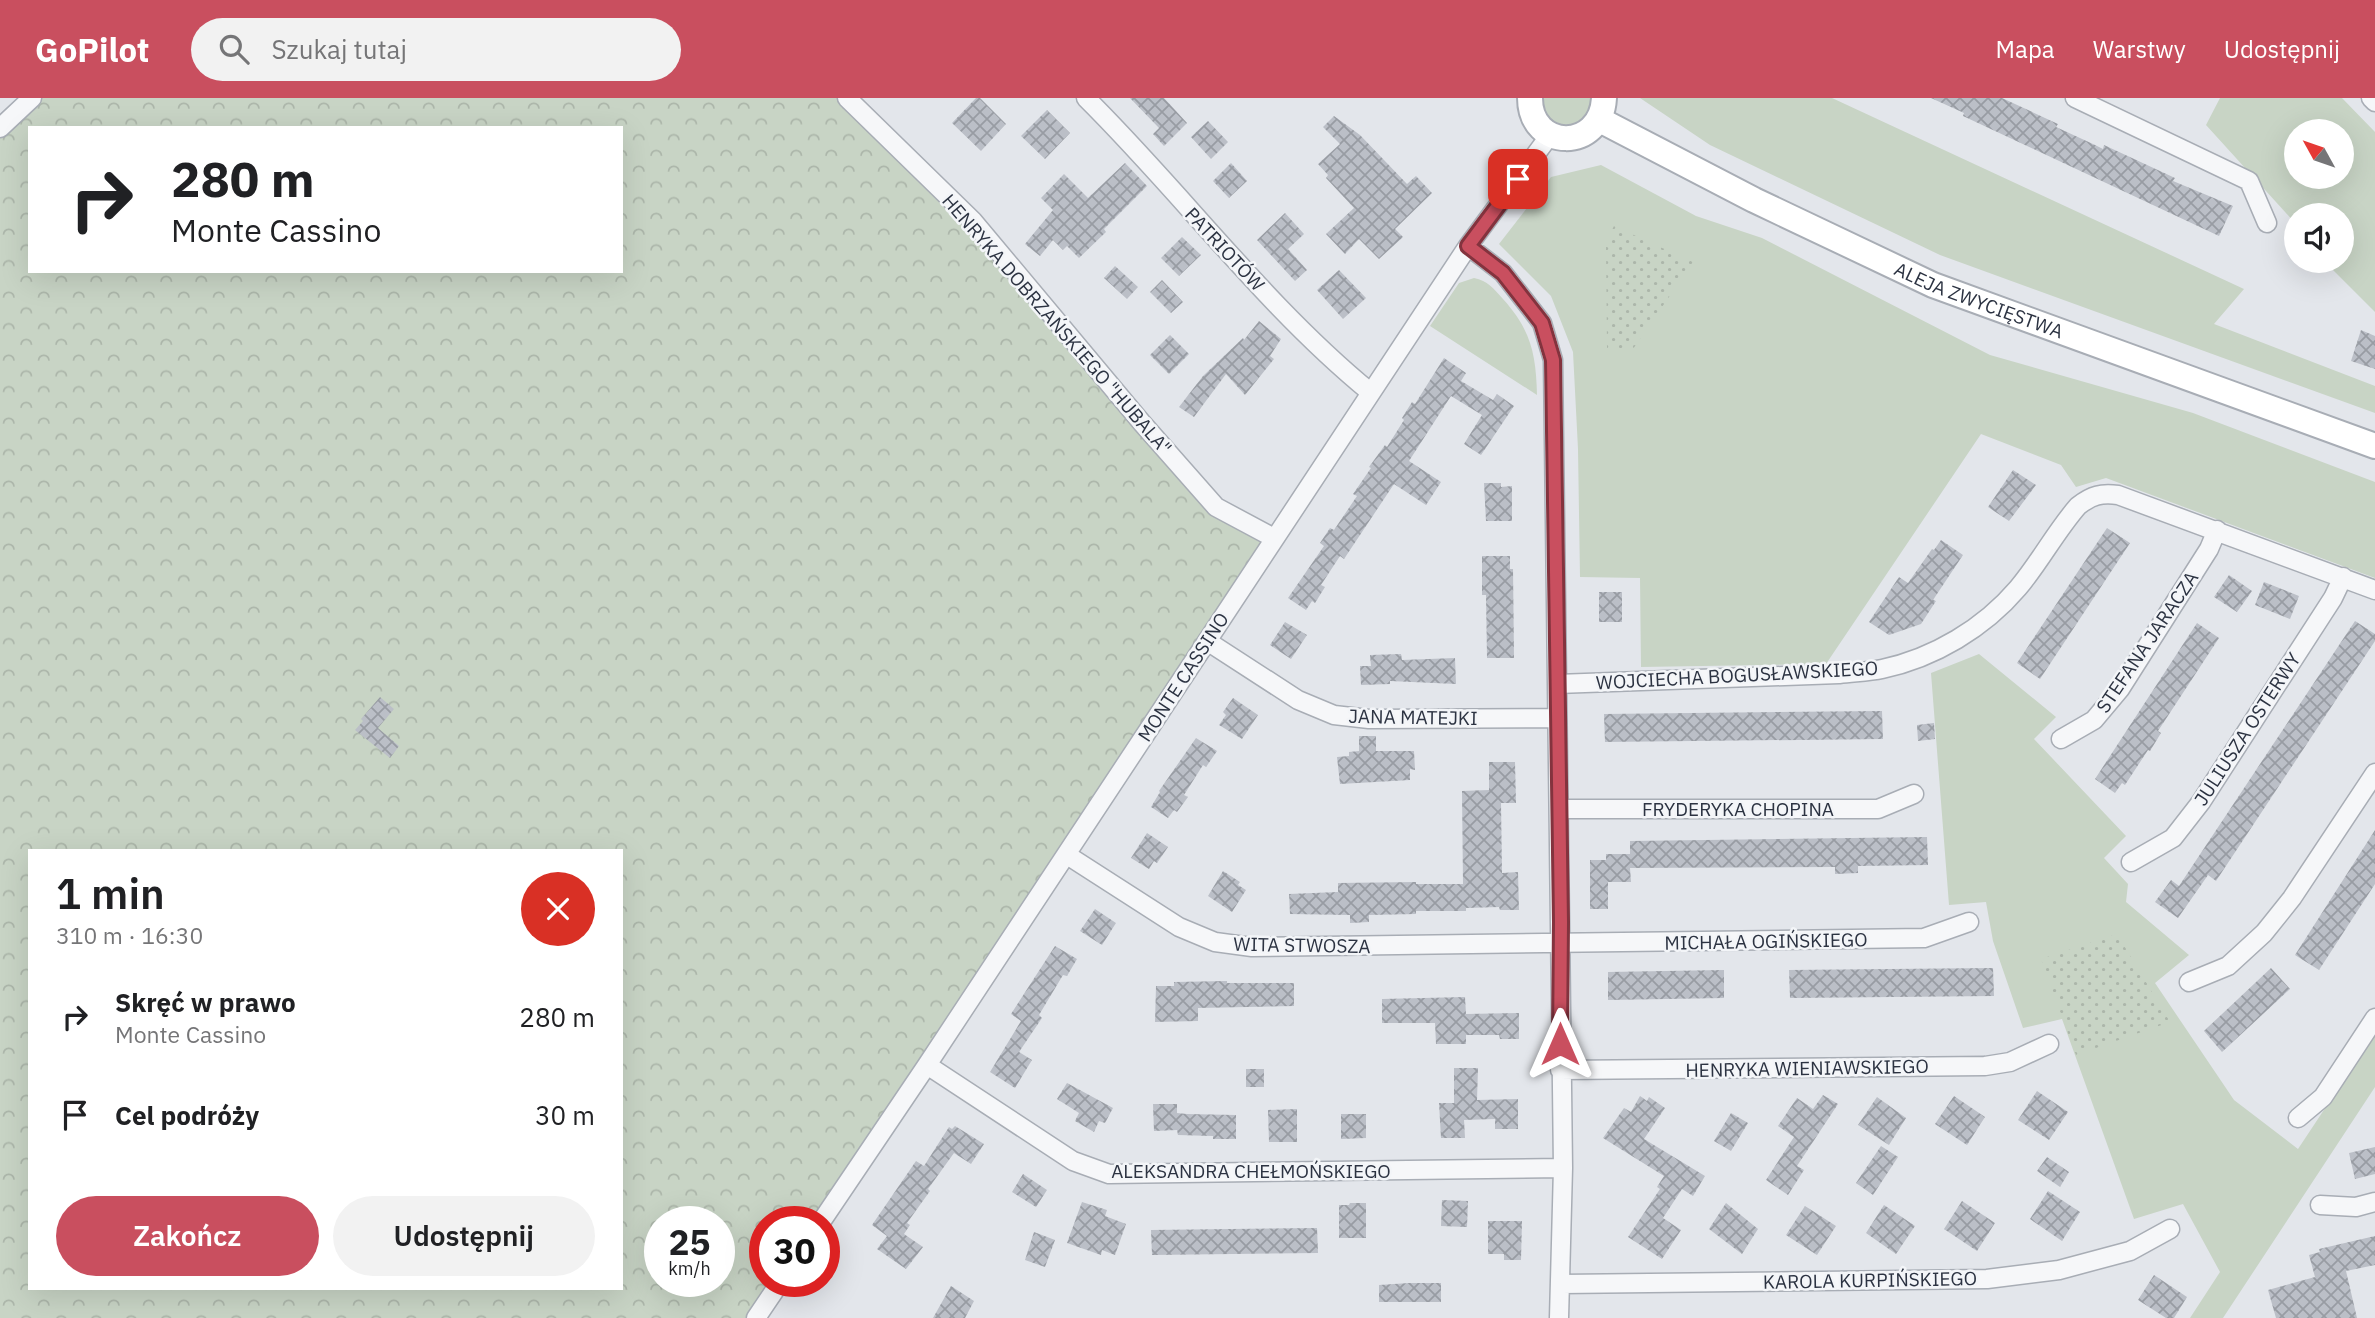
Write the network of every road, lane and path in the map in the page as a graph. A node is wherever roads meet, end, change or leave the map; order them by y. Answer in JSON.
{"nodes":[{"id":1,"x":32,"y":98,"type":"edge"},
{"id":2,"x":847,"y":98,"type":"edge"},
{"id":3,"x":1086,"y":98,"type":"edge"},
{"id":4,"x":1530,"y":98,"type":"edge"},
{"id":5,"x":2075,"y":98,"type":"edge"},
{"id":6,"x":2371,"y":98,"type":"edge"},
{"id":7,"x":2375,"y":102,"type":"edge"},
{"id":8,"x":1602,"y":109,"type":"edge"},
{"id":9,"x":0,"y":128,"type":"edge"},
{"id":10,"x":1550,"y":135,"type":"junction"},
{"id":11,"x":2267,"y":223,"type":"dead end"},
{"id":12,"x":1468,"y":246,"type":"junction"},
{"id":13,"x":1370,"y":392,"type":"junction"},
{"id":14,"x":2375,"y":446,"type":"edge"},
{"id":15,"x":2217,"y":530,"type":"junction"},
{"id":16,"x":1274,"y":538,"type":"junction"},
{"id":17,"x":2343,"y":577,"type":"junction"},
{"id":18,"x":2375,"y":590,"type":"edge"},
{"id":19,"x":1206,"y":641,"type":"junction"},
{"id":20,"x":1558,"y":684,"type":"junction"},
{"id":21,"x":1557,"y":718,"type":"junction"},
{"id":22,"x":2060,"y":739,"type":"dead end"},
{"id":23,"x":2375,"y":773,"type":"edge"},
{"id":24,"x":1914,"y":794,"type":"dead end"},
{"id":25,"x":1560,"y":809,"type":"junction"},
{"id":26,"x":1067,"y":855,"type":"junction"},
{"id":27,"x":2131,"y":862,"type":"dead end"},
{"id":28,"x":1969,"y":922,"type":"dead end"},
{"id":29,"x":1561,"y":944,"type":"junction"},
{"id":30,"x":2189,"y":982,"type":"dead end"},
{"id":31,"x":2375,"y":1018,"type":"edge"},
{"id":32,"x":2049,"y":1044,"type":"dead end"},
{"id":33,"x":927,"y":1065,"type":"junction"},
{"id":34,"x":1560,"y":1070,"type":"junction"},
{"id":35,"x":2298,"y":1118,"type":"dead end"},
{"id":36,"x":1563,"y":1168,"type":"junction"},
{"id":37,"x":2375,"y":1202,"type":"edge"},
{"id":38,"x":2320,"y":1205,"type":"dead end"},
{"id":39,"x":832,"y":1206,"type":"edge"},
{"id":40,"x":2170,"y":1229,"type":"dead end"},
{"id":41,"x":1562,"y":1284,"type":"junction"},
{"id":42,"x":770,"y":1297,"type":"edge"},
{"id":43,"x":756,"y":1318,"type":"edge"},
{"id":44,"x":1559,"y":1318,"type":"edge"}],
"edges":[{"from":1,"to":9,"type":"street"},
{"from":2,"to":16,"type":"street","name":"HENRYKA DOBRZAŃSKIEGO \"HUBALA\""},
{"from":3,"to":13,"type":"street","name":"PATRIOTÓW"},
{"from":4,"to":10,"type":"main road"},
{"from":5,"to":11,"type":"street"},
{"from":6,"to":7,"type":"street"},
{"from":8,"to":10,"type":"main road"},
{"from":8,"to":14,"type":"main road","name":"ALEJA ZWYCIĘSTWA"},
{"from":10,"to":12,"type":"street","name":"MONTE CASSINO"},
{"from":12,"to":13,"type":"street","name":"MONTE CASSINO"},
{"from":12,"to":20,"type":"street"},
{"from":13,"to":16,"type":"street","name":"MONTE CASSINO"},
{"from":15,"to":17,"type":"street","name":"WOJCIECHA BOGUSŁAWSKIEGO"},
{"from":15,"to":20,"type":"street","name":"WOJCIECHA BOGUSŁAWSKIEGO"},
{"from":15,"to":22,"type":"street","name":"STEFANA JARACZA"},
{"from":16,"to":19,"type":"street","name":"MONTE CASSINO"},
{"from":17,"to":18,"type":"street","name":"WOJCIECHA BOGUSŁAWSKIEGO"},
{"from":17,"to":27,"type":"street","name":"JULIUSZA OSTERWY"},
{"from":19,"to":21,"type":"street","name":"JANA MATEJKI"},
{"from":19,"to":26,"type":"street","name":"MONTE CASSINO"},
{"from":20,"to":21,"type":"street"},
{"from":21,"to":25,"type":"street"},
{"from":23,"to":30,"type":"street"},
{"from":24,"to":25,"type":"street","name":"FRYDERYKA CHOPINA"},
{"from":25,"to":29,"type":"street"},
{"from":26,"to":29,"type":"street","name":"WITA STWOSZA"},
{"from":26,"to":33,"type":"street","name":"MONTE CASSINO"},
{"from":28,"to":29,"type":"street","name":"MICHAŁA OGIŃSKIEGO"},
{"from":29,"to":34,"type":"street"},
{"from":31,"to":35,"type":"street"},
{"from":32,"to":34,"type":"street","name":"HENRYKA WIENIAWSKIEGO"},
{"from":33,"to":36,"type":"street","name":"ALEKSANDRA CHEŁMOŃSKIEGO"},
{"from":33,"to":39,"type":"street","name":"MONTE CASSINO"},
{"from":34,"to":36,"type":"street"},
{"from":36,"to":41,"type":"street"},
{"from":37,"to":38,"type":"street"},
{"from":40,"to":41,"type":"street","name":"KAROLA KURPIŃSKIEGO"},
{"from":41,"to":44,"type":"street"},
{"from":42,"to":43,"type":"street"}]}
